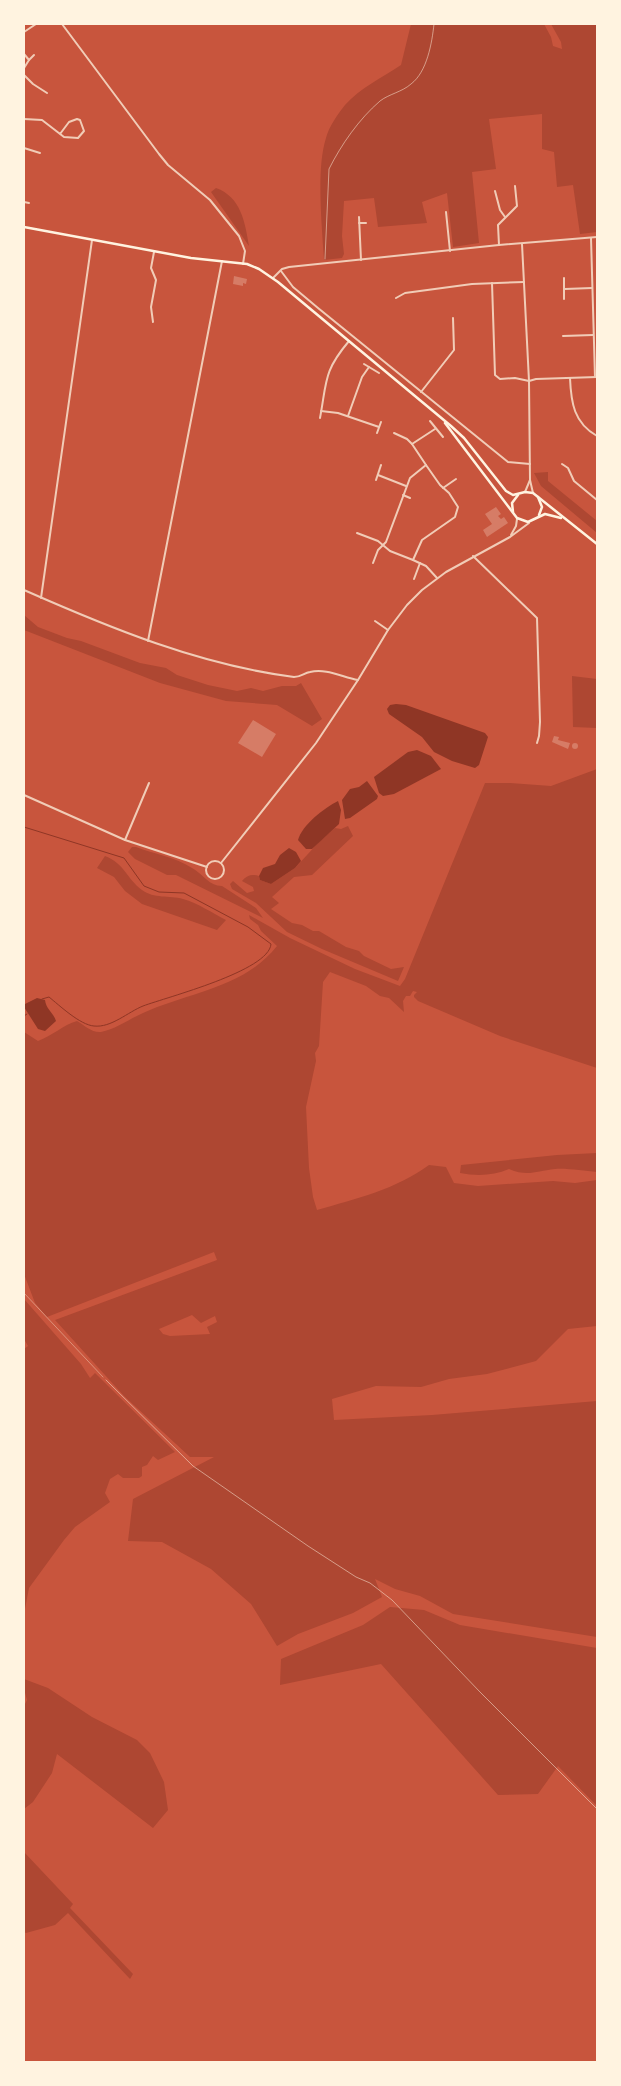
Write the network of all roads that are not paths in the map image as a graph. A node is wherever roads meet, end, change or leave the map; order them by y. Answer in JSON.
{"nodes":[{"id":1,"x":36,"y":24,"type":"edge"},
{"id":2,"x":62,"y":24,"type":"edge"},
{"id":3,"x":24,"y":32,"type":"edge"},
{"id":4,"x":24,"y":54,"type":"edge"},
{"id":5,"x":34,"y":55,"type":"dead end"},
{"id":6,"x":29,"y":60,"type":"junction"},
{"id":7,"x":24,"y":68,"type":"edge"},
{"id":8,"x":24,"y":75,"type":"edge"},
{"id":9,"x":47,"y":93,"type":"dead end"},
{"id":10,"x":24,"y":119,"type":"edge"},
{"id":11,"x":60,"y":134,"type":"junction"},
{"id":12,"x":24,"y":148,"type":"edge"},
{"id":13,"x":40,"y":153,"type":"dead end"},
{"id":14,"x":515,"y":186,"type":"dead end"},
{"id":15,"x":495,"y":190,"type":"dead end"},
{"id":16,"x":24,"y":202,"type":"edge"},
{"id":17,"x":29,"y":203,"type":"dead end"},
{"id":18,"x":446,"y":212,"type":"dead end"},
{"id":19,"x":505,"y":216,"type":"junction"},
{"id":20,"x":359,"y":217,"type":"dead end"},
{"id":21,"x":447,"y":217,"type":"junction"},
{"id":22,"x":442,"y":218,"type":"dead end"},
{"id":23,"x":359,"y":223,"type":"junction"},
{"id":24,"x":366,"y":223,"type":"dead end"},
{"id":25,"x":24,"y":227,"type":"edge"},
{"id":26,"x":597,"y":237,"type":"edge"},
{"id":27,"x":591,"y":238,"type":"junction"},
{"id":28,"x":92,"y":240,"type":"junction"},
{"id":29,"x":522,"y":244,"type":"junction"},
{"id":30,"x":499,"y":245,"type":"junction"},
{"id":31,"x":154,"y":251,"type":"junction"},
{"id":32,"x":450,"y":251,"type":"junction"},
{"id":33,"x":361,"y":260,"type":"junction"},
{"id":34,"x":222,"y":261,"type":"junction"},
{"id":35,"x":243,"y":264,"type":"junction"},
{"id":36,"x":593,"y":270,"type":"junction"},
{"id":37,"x":597,"y":270,"type":"edge"},
{"id":38,"x":280,"y":271,"type":"junction"},
{"id":39,"x":273,"y":278,"type":"junction"},
{"id":40,"x":564,"y":278,"type":"dead end"},
{"id":41,"x":492,"y":282,"type":"junction"},
{"id":42,"x":524,"y":282,"type":"junction"},
{"id":43,"x":592,"y":288,"type":"junction"},
{"id":44,"x":565,"y":289,"type":"junction"},
{"id":45,"x":396,"y":298,"type":"dead end"},
{"id":46,"x":564,"y":299,"type":"dead end"},
{"id":47,"x":453,"y":318,"type":"dead end"},
{"id":48,"x":154,"y":322,"type":"dead end"},
{"id":49,"x":594,"y":335,"type":"junction"},
{"id":50,"x":563,"y":336,"type":"dead end"},
{"id":51,"x":350,"y":341,"type":"junction"},
{"id":52,"x":596,"y":360,"type":"edge"},
{"id":53,"x":364,"y":364,"type":"dead end"},
{"id":54,"x":369,"y":367,"type":"junction"},
{"id":55,"x":379,"y":373,"type":"dead end"},
{"id":56,"x":596,"y":377,"type":"edge"},
{"id":57,"x":570,"y":378,"type":"junction"},
{"id":58,"x":529,"y":381,"type":"junction"},
{"id":59,"x":421,"y":392,"type":"junction"},
{"id":60,"x":321,"y":412,"type":"junction"},
{"id":61,"x":348,"y":416,"type":"junction"},
{"id":62,"x":440,"y":416,"type":"junction"},
{"id":63,"x":320,"y":418,"type":"dead end"},
{"id":64,"x":430,"y":421,"type":"dead end"},
{"id":65,"x":381,"y":422,"type":"dead end"},
{"id":66,"x":379,"y":427,"type":"junction"},
{"id":67,"x":435,"y":429,"type":"junction"},
{"id":68,"x":377,"y":433,"type":"dead end"},
{"id":69,"x":394,"y":433,"type":"dead end"},
{"id":70,"x":597,"y":436,"type":"edge"},
{"id":71,"x":443,"y":437,"type":"dead end"},
{"id":72,"x":412,"y":444,"type":"junction"},
{"id":73,"x":426,"y":464,"type":"junction"},
{"id":74,"x":530,"y":464,"type":"junction"},
{"id":75,"x":562,"y":464,"type":"dead end"},
{"id":76,"x":382,"y":465,"type":"dead end"},
{"id":77,"x":378,"y":475,"type":"junction"},
{"id":78,"x":456,"y":479,"type":"dead end"},
{"id":79,"x":376,"y":480,"type":"dead end"},
{"id":80,"x":530,"y":480,"type":"junction"},
{"id":81,"x":407,"y":486,"type":"junction"},
{"id":82,"x":443,"y":488,"type":"junction"},
{"id":83,"x":525,"y":492,"type":"junction"},
{"id":84,"x":519,"y":494,"type":"junction"},
{"id":85,"x":534,"y":494,"type":"junction"},
{"id":86,"x":403,"y":495,"type":"junction"},
{"id":87,"x":410,"y":498,"type":"dead end"},
{"id":88,"x":597,"y":500,"type":"edge"},
{"id":89,"x":516,"y":517,"type":"junction"},
{"id":90,"x":538,"y":517,"type":"junction"},
{"id":91,"x":564,"y":519,"type":"junction"},
{"id":92,"x":530,"y":521,"type":"junction"},
{"id":93,"x":357,"y":533,"type":"dead end"},
{"id":94,"x":510,"y":537,"type":"junction"},
{"id":95,"x":597,"y":544,"type":"edge"},
{"id":96,"x":382,"y":545,"type":"junction"},
{"id":97,"x":473,"y":556,"type":"junction"},
{"id":98,"x":413,"y":560,"type":"junction"},
{"id":99,"x":420,"y":562,"type":"junction"},
{"id":100,"x":373,"y":563,"type":"dead end"},
{"id":101,"x":437,"y":578,"type":"junction"},
{"id":102,"x":414,"y":579,"type":"dead end"},
{"id":103,"x":24,"y":590,"type":"edge"},
{"id":104,"x":41,"y":598,"type":"junction"},
{"id":105,"x":375,"y":621,"type":"dead end"},
{"id":106,"x":388,"y":630,"type":"junction"},
{"id":107,"x":148,"y":641,"type":"junction"},
{"id":108,"x":358,"y":680,"type":"junction"},
{"id":109,"x":537,"y":743,"type":"dead end"},
{"id":110,"x":149,"y":782,"type":"dead end"},
{"id":111,"x":24,"y":795,"type":"edge"},
{"id":112,"x":125,"y":840,"type":"junction"},
{"id":113,"x":221,"y":863,"type":"junction"},
{"id":114,"x":207,"y":867,"type":"junction"},
{"id":115,"x":24,"y":1293,"type":"edge"},
{"id":116,"x":103,"y":1377,"type":"road end"}],
"edges":[{"from":1,"to":3,"type":"street"},
{"from":2,"to":35,"type":"street"},
{"from":4,"to":6,"type":"street"},
{"from":5,"to":6,"type":"street"},
{"from":6,"to":7,"type":"street"},
{"from":8,"to":9,"type":"street"},
{"from":10,"to":11,"type":"street"},
{"from":11,"to":11,"type":"street"},
{"from":12,"to":13,"type":"street"},
{"from":14,"to":19,"type":"street"},
{"from":15,"to":19,"type":"street"},
{"from":16,"to":17,"type":"street"},
{"from":18,"to":21,"type":"street"},
{"from":19,"to":30,"type":"street"},
{"from":20,"to":23,"type":"street"},
{"from":21,"to":22,"type":"street"},
{"from":21,"to":32,"type":"street"},
{"from":23,"to":24,"type":"street"},
{"from":23,"to":33,"type":"street"},
{"from":25,"to":28,"type":"main road"},
{"from":26,"to":27,"type":"street"},
{"from":27,"to":29,"type":"street"},
{"from":27,"to":36,"type":"street"},
{"from":28,"to":31,"type":"main road"},
{"from":28,"to":104,"type":"street"},
{"from":29,"to":30,"type":"street"},
{"from":29,"to":42,"type":"street"},
{"from":30,"to":32,"type":"street"},
{"from":31,"to":34,"type":"main road"},
{"from":31,"to":48,"type":"street"},
{"from":32,"to":33,"type":"street"},
{"from":33,"to":38,"type":"street"},
{"from":34,"to":35,"type":"main road"},
{"from":34,"to":107,"type":"street"},
{"from":35,"to":39,"type":"main road"},
{"from":36,"to":37,"type":"street"},
{"from":36,"to":43,"type":"street"},
{"from":38,"to":39,"type":"street"},
{"from":38,"to":59,"type":"street"},
{"from":39,"to":51,"type":"main road"},
{"from":40,"to":44,"type":"street"},
{"from":41,"to":42,"type":"street"},
{"from":41,"to":45,"type":"street"},
{"from":41,"to":58,"type":"street"},
{"from":42,"to":58,"type":"street"},
{"from":43,"to":44,"type":"street"},
{"from":43,"to":49,"type":"street"},
{"from":44,"to":46,"type":"street"},
{"from":47,"to":59,"type":"street"},
{"from":49,"to":50,"type":"street"},
{"from":49,"to":52,"type":"street"},
{"from":51,"to":60,"type":"street"},
{"from":51,"to":62,"type":"main road"},
{"from":52,"to":56,"type":"street"},
{"from":53,"to":54,"type":"street"},
{"from":54,"to":55,"type":"street"},
{"from":54,"to":61,"type":"street"},
{"from":56,"to":57,"type":"street"},
{"from":57,"to":58,"type":"street"},
{"from":57,"to":70,"type":"street"},
{"from":58,"to":74,"type":"street"},
{"from":59,"to":74,"type":"street"},
{"from":60,"to":61,"type":"street"},
{"from":60,"to":63,"type":"street"},
{"from":61,"to":66,"type":"street"},
{"from":62,"to":84,"type":"main road"},
{"from":62,"to":89,"type":"main road"},
{"from":64,"to":67,"type":"street"},
{"from":65,"to":66,"type":"street"},
{"from":66,"to":68,"type":"street"},
{"from":67,"to":71,"type":"street"},
{"from":67,"to":72,"type":"street"},
{"from":69,"to":72,"type":"street"},
{"from":72,"to":73,"type":"street"},
{"from":73,"to":81,"type":"street"},
{"from":73,"to":82,"type":"street"},
{"from":74,"to":80,"type":"street"},
{"from":75,"to":88,"type":"street"},
{"from":76,"to":77,"type":"street"},
{"from":77,"to":79,"type":"street"},
{"from":77,"to":81,"type":"street"},
{"from":78,"to":82,"type":"street"},
{"from":80,"to":83,"type":"street"},
{"from":80,"to":85,"type":"street"},
{"from":81,"to":86,"type":"street"},
{"from":82,"to":98,"type":"street"},
{"from":83,"to":84,"type":"main road"},
{"from":83,"to":85,"type":"main road"},
{"from":84,"to":89,"type":"main road"},
{"from":85,"to":90,"type":"main road"},
{"from":85,"to":91,"type":"main road"},
{"from":86,"to":87,"type":"street"},
{"from":86,"to":96,"type":"street"},
{"from":89,"to":92,"type":"main road"},
{"from":89,"to":94,"type":"street"},
{"from":90,"to":91,"type":"main road"},
{"from":90,"to":92,"type":"main road"},
{"from":91,"to":95,"type":"main road"},
{"from":92,"to":94,"type":"street"},
{"from":93,"to":96,"type":"street"},
{"from":94,"to":97,"type":"street"},
{"from":96,"to":98,"type":"street"},
{"from":96,"to":100,"type":"street"},
{"from":97,"to":101,"type":"street"},
{"from":97,"to":109,"type":"street"},
{"from":98,"to":99,"type":"street"},
{"from":99,"to":101,"type":"street"},
{"from":99,"to":102,"type":"street"},
{"from":101,"to":106,"type":"street"},
{"from":103,"to":104,"type":"street"},
{"from":104,"to":107,"type":"street"},
{"from":105,"to":106,"type":"street"},
{"from":106,"to":108,"type":"street"},
{"from":107,"to":108,"type":"street"},
{"from":108,"to":113,"type":"street"},
{"from":110,"to":112,"type":"street"},
{"from":111,"to":112,"type":"street"},
{"from":112,"to":114,"type":"street"},
{"from":113,"to":114,"type":"street"},
{"from":113,"to":114,"type":"street"},
{"from":115,"to":116,"type":"lane"}]}
